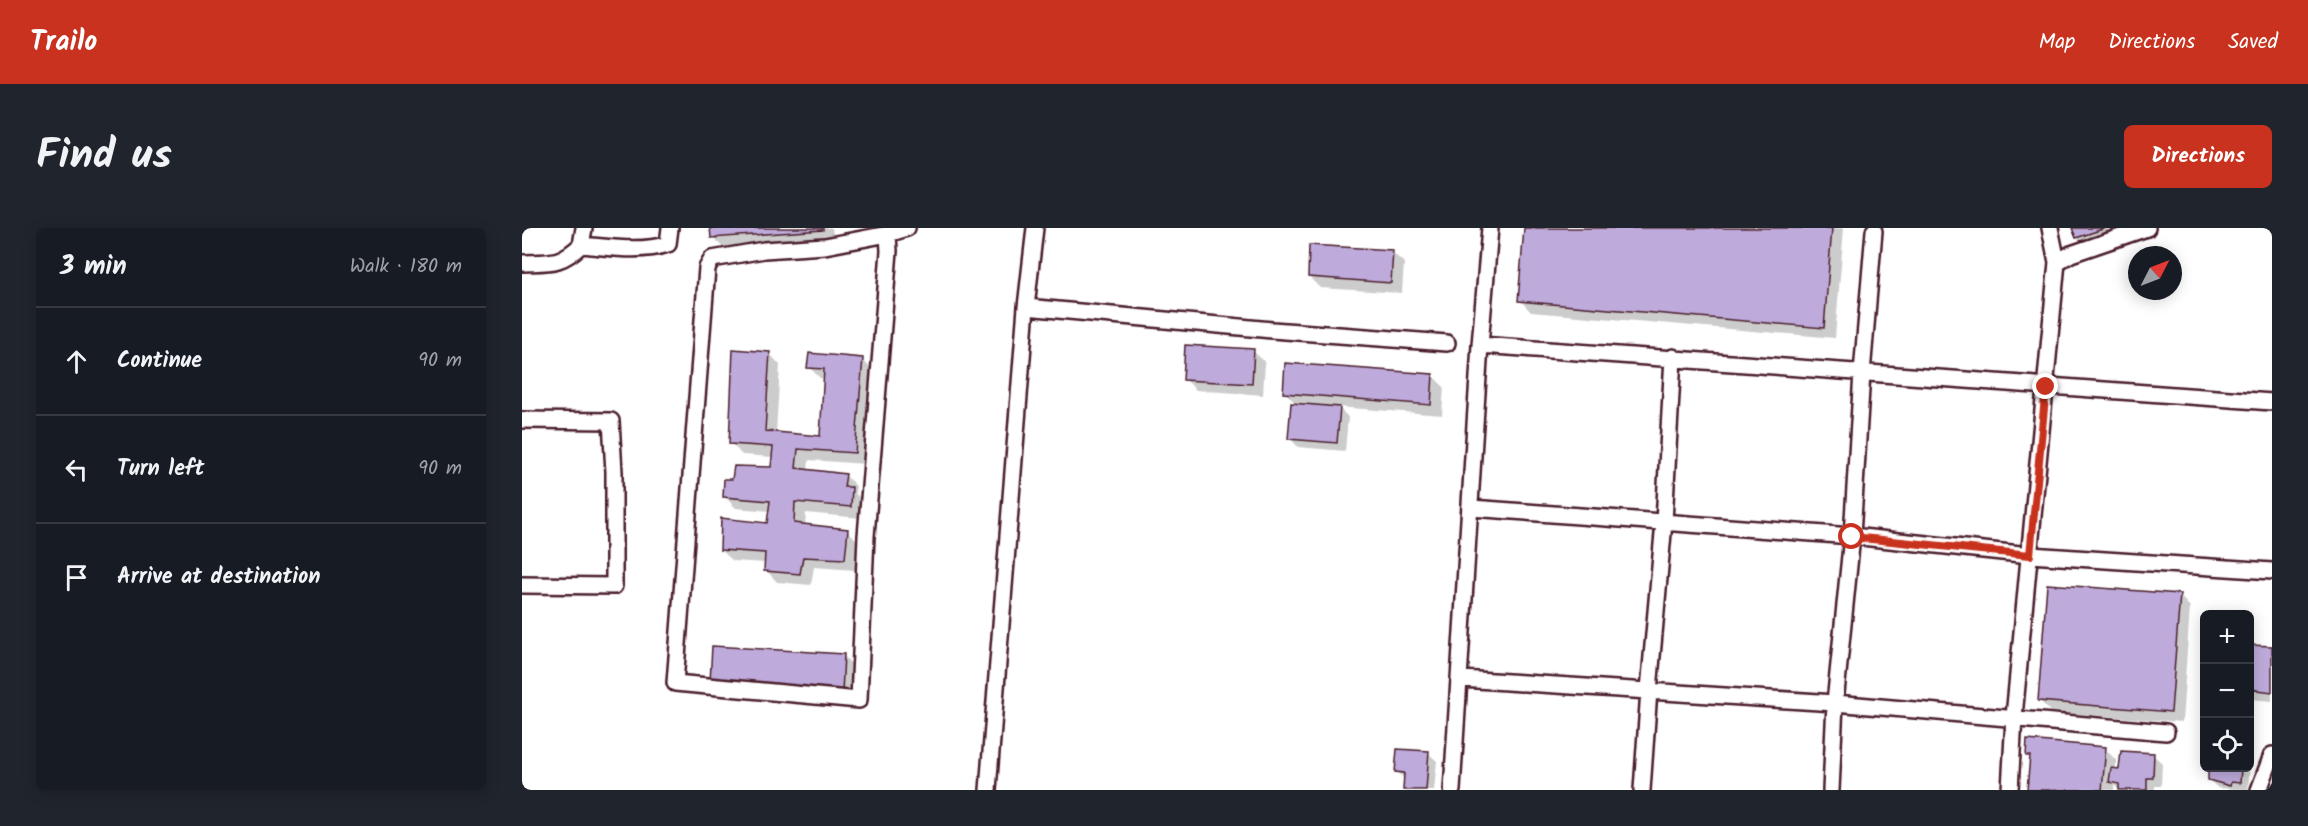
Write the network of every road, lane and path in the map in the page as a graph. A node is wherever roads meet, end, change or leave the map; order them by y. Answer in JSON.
{"nodes":[{"id":1,"x":584,"y":228,"type":"edge"},
{"id":2,"x":670,"y":228,"type":"edge"},
{"id":3,"x":907,"y":228,"type":"edge"},
{"id":4,"x":1035,"y":228,"type":"edge"},
{"id":5,"x":1490,"y":228,"type":"edge"},
{"id":6,"x":2050,"y":228,"type":"edge"},
{"id":7,"x":2147,"y":228,"type":"edge"},
{"id":8,"x":1874,"y":231,"type":"dead end"},
{"id":9,"x":888,"y":234,"type":"junction"},
{"id":10,"x":581,"y":245,"type":"junction"},
{"id":11,"x":2057,"y":261,"type":"junction"},
{"id":12,"x":522,"y":263,"type":"edge"},
{"id":13,"x":1026,"y":307,"type":"junction"},
{"id":14,"x":1447,"y":343,"type":"dead end"},
{"id":15,"x":1480,"y":345,"type":"junction"},
{"id":16,"x":1673,"y":357,"type":"junction"},
{"id":17,"x":1862,"y":373,"type":"junction"},
{"id":18,"x":2046,"y":387,"type":"junction"},
{"id":19,"x":2272,"y":402,"type":"edge"},
{"id":20,"x":522,"y":420,"type":"edge"},
{"id":21,"x":1471,"y":508,"type":"junction"},
{"id":22,"x":1664,"y":522,"type":"junction"},
{"id":23,"x":1852,"y":537,"type":"junction"},
{"id":24,"x":2030,"y":555,"type":"junction"},
{"id":25,"x":2272,"y":571,"type":"edge"},
{"id":26,"x":522,"y":585,"type":"edge"},
{"id":27,"x":1461,"y":679,"type":"junction"},
{"id":28,"x":1649,"y":690,"type":"junction"},
{"id":29,"x":1835,"y":703,"type":"junction"},
{"id":30,"x":2014,"y":717,"type":"junction"},
{"id":31,"x":2166,"y":732,"type":"dead end"},
{"id":32,"x":2272,"y":755,"type":"edge"},
{"id":33,"x":988,"y":790,"type":"edge"},
{"id":34,"x":1452,"y":790,"type":"edge"},
{"id":35,"x":1642,"y":790,"type":"edge"},
{"id":36,"x":1831,"y":790,"type":"edge"},
{"id":37,"x":2010,"y":790,"type":"edge"},
{"id":38,"x":2259,"y":790,"type":"edge"}],
"edges":[{"from":1,"to":10,"type":"street"},
{"from":2,"to":10,"type":"street"},
{"from":3,"to":9,"type":"street"},
{"from":4,"to":13,"type":"street"},
{"from":5,"to":15,"type":"street"},
{"from":6,"to":11,"type":"street"},
{"from":7,"to":11,"type":"street"},
{"from":8,"to":17,"type":"street"},
{"from":9,"to":9,"type":"street"},
{"from":10,"to":12,"type":"street"},
{"from":11,"to":18,"type":"street"},
{"from":13,"to":14,"type":"street"},
{"from":13,"to":33,"type":"street"},
{"from":15,"to":16,"type":"street"},
{"from":15,"to":21,"type":"street"},
{"from":16,"to":17,"type":"street"},
{"from":16,"to":22,"type":"street"},
{"from":17,"to":18,"type":"street"},
{"from":17,"to":23,"type":"street"},
{"from":18,"to":19,"type":"street"},
{"from":18,"to":24,"type":"street"},
{"from":20,"to":26,"type":"street"},
{"from":21,"to":22,"type":"street"},
{"from":21,"to":27,"type":"street"},
{"from":22,"to":23,"type":"street"},
{"from":22,"to":28,"type":"street"},
{"from":23,"to":24,"type":"street"},
{"from":23,"to":29,"type":"street"},
{"from":24,"to":25,"type":"street"},
{"from":24,"to":30,"type":"street"},
{"from":27,"to":28,"type":"street"},
{"from":27,"to":34,"type":"street"},
{"from":28,"to":29,"type":"street"},
{"from":28,"to":35,"type":"street"},
{"from":29,"to":30,"type":"street"},
{"from":29,"to":36,"type":"street"},
{"from":30,"to":31,"type":"street"},
{"from":30,"to":37,"type":"street"},
{"from":32,"to":38,"type":"street"}]}
